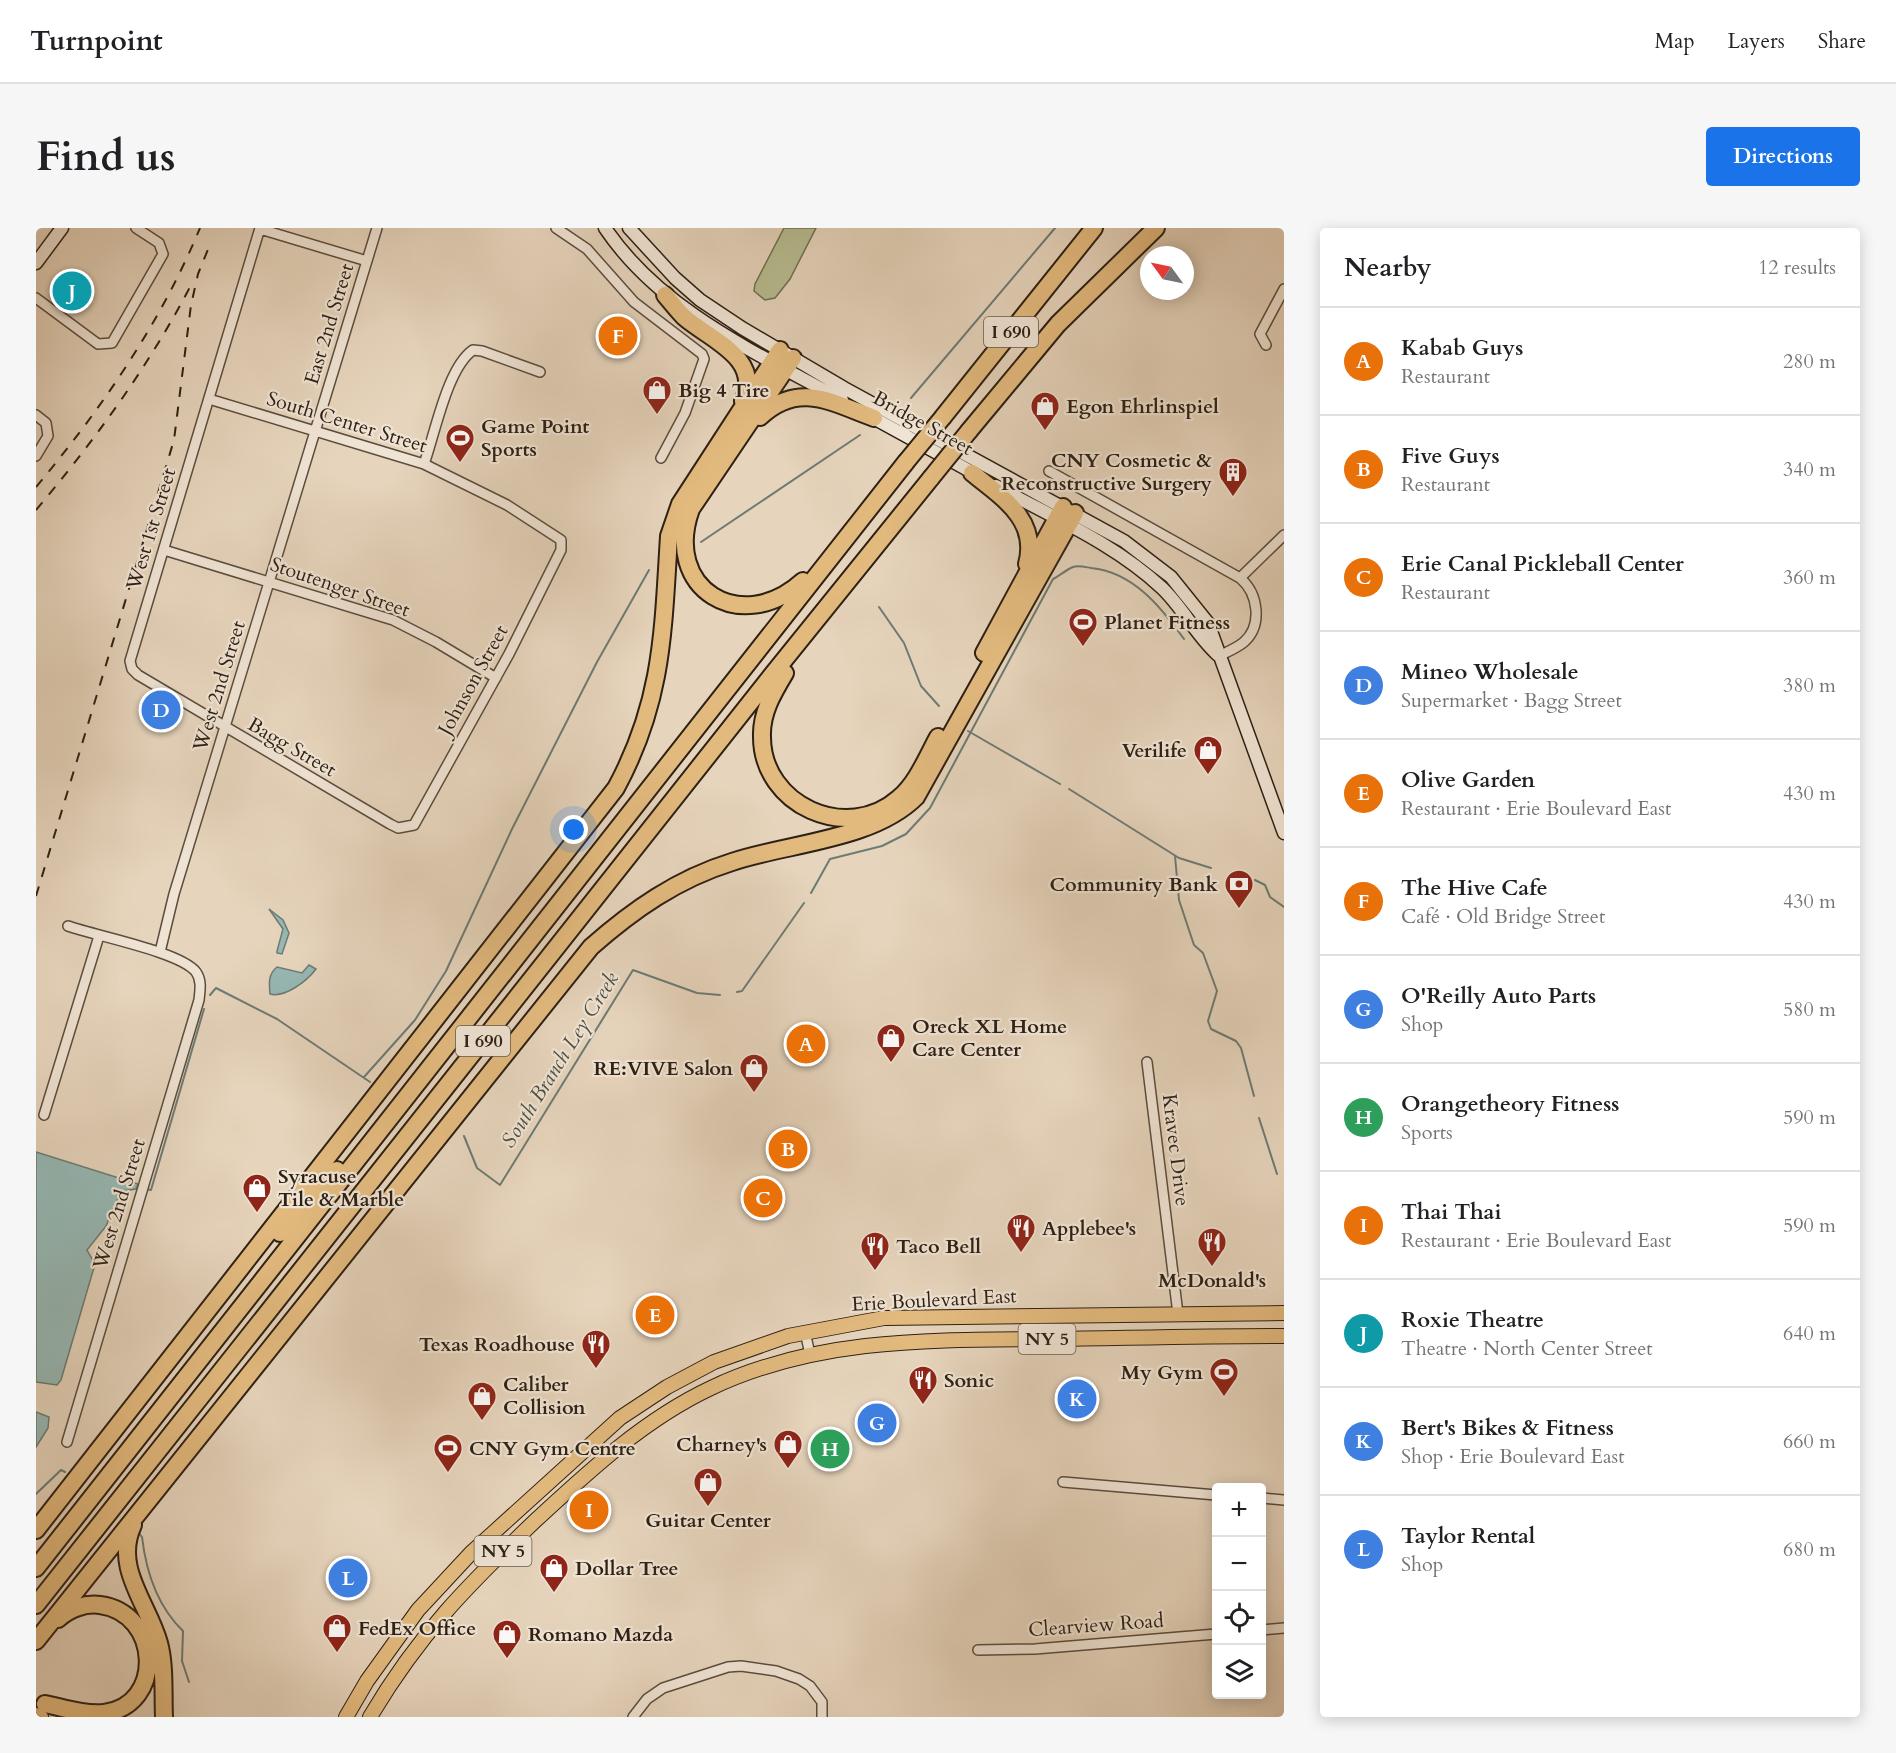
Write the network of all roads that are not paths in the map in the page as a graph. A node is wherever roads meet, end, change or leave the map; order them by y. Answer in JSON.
{"nodes":[{"id":1,"x":62,"y":228,"type":"edge"},
{"id":2,"x":136,"y":228,"type":"edge"},
{"id":3,"x":260,"y":228,"type":"edge"},
{"id":4,"x":377,"y":228,"type":"edge"},
{"id":5,"x":556,"y":228,"type":"edge"},
{"id":6,"x":605,"y":228,"type":"edge"},
{"id":7,"x":630,"y":228,"type":"edge"},
{"id":8,"x":1094,"y":228,"type":"edge"},
{"id":9,"x":1156,"y":228,"type":"edge"},
{"id":10,"x":367,"y":261,"type":"junction"},
{"id":11,"x":36,"y":263,"type":"edge"},
{"id":12,"x":1284,"y":288,"type":"edge"},
{"id":13,"x":665,"y":295,"type":"junction"},
{"id":14,"x":36,"y":297,"type":"edge"},
{"id":15,"x":1266,"y":345,"type":"dead end"},
{"id":16,"x":783,"y":360,"type":"junction"},
{"id":17,"x":540,"y":372,"type":"dead end"},
{"id":18,"x":209,"y":399,"type":"junction"},
{"id":19,"x":39,"y":418,"type":"edge"},
{"id":20,"x":874,"y":418,"type":"junction"},
{"id":21,"x":739,"y":427,"type":"junction"},
{"id":22,"x":316,"y":431,"type":"junction"},
{"id":23,"x":36,"y":456,"type":"edge"},
{"id":24,"x":660,"y":458,"type":"dead end"},
{"id":25,"x":424,"y":464,"type":"junction"},
{"id":26,"x":1049,"y":471,"type":"dead end"},
{"id":27,"x":972,"y":472,"type":"junction"},
{"id":28,"x":1066,"y":516,"type":"junction"},
{"id":29,"x":1284,"y":535,"type":"edge"},
{"id":30,"x":561,"y":543,"type":"joint"},
{"id":31,"x":164,"y":549,"type":"junction"},
{"id":32,"x":835,"y":552,"type":"junction"},
{"id":33,"x":1240,"y":578,"type":"junction"},
{"id":34,"x":270,"y":581,"type":"junction"},
{"id":35,"x":1020,"y":587,"type":"junction"},
{"id":36,"x":811,"y":628,"type":"junction"},
{"id":37,"x":1219,"y":656,"type":"junction"},
{"id":38,"x":133,"y":670,"type":"joint"},
{"id":39,"x":496,"y":678,"type":"junction"},
{"id":40,"x":225,"y":729,"type":"junction"},
{"id":41,"x":406,"y":828,"type":"joint"},
{"id":42,"x":1284,"y":832,"type":"edge"},
{"id":43,"x":68,"y":926,"type":"dead end"},
{"id":44,"x":99,"y":936,"type":"junction"},
{"id":45,"x":160,"y":952,"type":"junction"},
{"id":46,"x":478,"y":1006,"type":"junction"},
{"id":47,"x":1147,"y":1062,"type":"dead end"},
{"id":48,"x":426,"y":1113,"type":"junction"},
{"id":49,"x":44,"y":1115,"type":"dead end"},
{"id":50,"x":1284,"y":1313,"type":"edge"},
{"id":51,"x":1178,"y":1314,"type":"junction"},
{"id":52,"x":200,"y":1319,"type":"junction"},
{"id":53,"x":287,"y":1325,"type":"junction"},
{"id":54,"x":805,"y":1332,"type":"junction"},
{"id":55,"x":1284,"y":1336,"type":"edge"},
{"id":56,"x":810,"y":1354,"type":"junction"},
{"id":57,"x":67,"y":1442,"type":"dead end"},
{"id":58,"x":1063,"y":1482,"type":"dead end"},
{"id":59,"x":154,"y":1491,"type":"junction"},
{"id":60,"x":1212,"y":1495,"type":"edge"},
{"id":61,"x":1266,"y":1498,"type":"edge"},
{"id":62,"x":1284,"y":1500,"type":"edge"},
{"id":63,"x":54,"y":1507,"type":"junction"},
{"id":64,"x":36,"y":1524,"type":"edge"},
{"id":65,"x":36,"y":1530,"type":"edge"},
{"id":66,"x":36,"y":1568,"type":"edge"},
{"id":67,"x":36,"y":1605,"type":"edge"},
{"id":68,"x":1284,"y":1628,"type":"edge"},
{"id":69,"x":1266,"y":1630,"type":"edge"},
{"id":70,"x":1212,"y":1634,"type":"edge"},
{"id":71,"x":36,"y":1641,"type":"edge"},
{"id":72,"x":978,"y":1650,"type":"dead end"},
{"id":73,"x":39,"y":1709,"type":"edge"},
{"id":74,"x":74,"y":1717,"type":"edge"},
{"id":75,"x":164,"y":1717,"type":"edge"},
{"id":76,"x":346,"y":1717,"type":"edge"},
{"id":77,"x":370,"y":1717,"type":"edge"},
{"id":78,"x":633,"y":1717,"type":"edge"},
{"id":79,"x":822,"y":1717,"type":"edge"}],
"edges":[{"from":1,"to":11,"type":"main road"},
{"from":2,"to":14,"type":"street"},
{"from":3,"to":10,"type":"street"},
{"from":3,"to":18,"type":"street","name":"West 1st Street"},
{"from":4,"to":10,"type":"street","name":"East 2nd Street"},
{"from":5,"to":24,"type":"street"},
{"from":6,"to":13,"type":"main road","name":"Bridge Street"},
{"from":7,"to":16,"type":"main road","name":"Bridge Street"},
{"from":8,"to":32,"type":"highway","number":"I 690","bridge":true},
{"from":9,"to":36,"type":"highway","number":"I 690","bridge":true},
{"from":10,"to":22,"type":"street","name":"East 2nd Street"},
{"from":12,"to":15,"type":"street"},
{"from":13,"to":16,"type":"main road","name":"Bridge Street"},
{"from":13,"to":21,"type":"highway"},
{"from":16,"to":20,"type":"main road","name":"Bridge Street"},
{"from":16,"to":21,"type":"highway"},
{"from":16,"to":28,"type":"main road","name":"Bridge Street"},
{"from":17,"to":25,"type":"street"},
{"from":18,"to":22,"type":"street","name":"South Center Street"},
{"from":18,"to":31,"type":"street","name":"West 1st Street"},
{"from":19,"to":23,"type":"street"},
{"from":20,"to":21,"type":"highway"},
{"from":20,"to":27,"type":"main road","name":"Bridge Street"},
{"from":21,"to":32,"type":"highway"},
{"from":21,"to":52,"type":"highway"},
{"from":22,"to":25,"type":"street","name":"South Center Street"},
{"from":22,"to":34,"type":"street","name":"West 2nd Street"},
{"from":25,"to":30,"type":"street","name":"South Center Street"},
{"from":26,"to":33,"type":"street"},
{"from":27,"to":28,"type":"main road","name":"Bridge Street"},
{"from":27,"to":35,"type":"highway"},
{"from":28,"to":35,"type":"highway"},
{"from":28,"to":37,"type":"main road","name":"Bridge Street"},
{"from":28,"to":53,"type":"highway"},
{"from":29,"to":33,"type":"street"},
{"from":30,"to":39,"type":"street","name":"Johnson Street"},
{"from":31,"to":34,"type":"street","name":"Stoutenger Street"},
{"from":31,"to":38,"type":"street","name":"West 1st Street"},
{"from":32,"to":46,"type":"highway","number":"I 690"},
{"from":33,"to":37,"type":"street"},
{"from":34,"to":39,"type":"street","name":"Stoutenger Street"},
{"from":34,"to":40,"type":"street","name":"West 2nd Street"},
{"from":35,"to":36,"type":"highway"},
{"from":36,"to":48,"type":"highway","number":"I 690"},
{"from":37,"to":42,"type":"main road","name":"Bridge Street"},
{"from":38,"to":40,"type":"street","name":"Bagg Street"},
{"from":39,"to":41,"type":"street","name":"Johnson Street"},
{"from":40,"to":41,"type":"street","name":"Bagg Street"},
{"from":40,"to":45,"type":"street","name":"West 2nd Street"},
{"from":43,"to":44,"type":"street"},
{"from":44,"to":45,"type":"street"},
{"from":44,"to":49,"type":"street"},
{"from":45,"to":57,"type":"street","name":"West 2nd Street"},
{"from":46,"to":52,"type":"highway"},
{"from":46,"to":66,"type":"highway","number":"I 690"},
{"from":47,"to":51,"type":"street","name":"Kravec Drive"},
{"from":48,"to":53,"type":"highway"},
{"from":48,"to":67,"type":"highway","number":"I 690"},
{"from":50,"to":51,"type":"main road","name":"Erie Boulevard East","number":"NY 5"},
{"from":51,"to":54,"type":"main road","name":"Erie Boulevard East","number":"NY 5"},
{"from":52,"to":63,"type":"highway"},
{"from":53,"to":59,"type":"highway"},
{"from":54,"to":56,"type":"street"},
{"from":54,"to":76,"type":"main road","name":"Erie Boulevard East","number":"NY 5"},
{"from":55,"to":56,"type":"main road","name":"Erie Boulevard East","number":"NY 5"},
{"from":56,"to":77,"type":"main road","name":"Erie Boulevard East","number":"NY 5"},
{"from":58,"to":60,"type":"street"},
{"from":59,"to":71,"type":"highway"},
{"from":59,"to":75,"type":"highway"},
{"from":61,"to":62,"type":"street"},
{"from":63,"to":64,"type":"highway"},
{"from":63,"to":65,"type":"highway"},
{"from":68,"to":69,"type":"street"},
{"from":70,"to":72,"type":"street","name":"Clearview Road"},
{"from":71,"to":73,"type":"highway"},
{"from":73,"to":74,"type":"main road"},
{"from":78,"to":79,"type":"street"}]}
